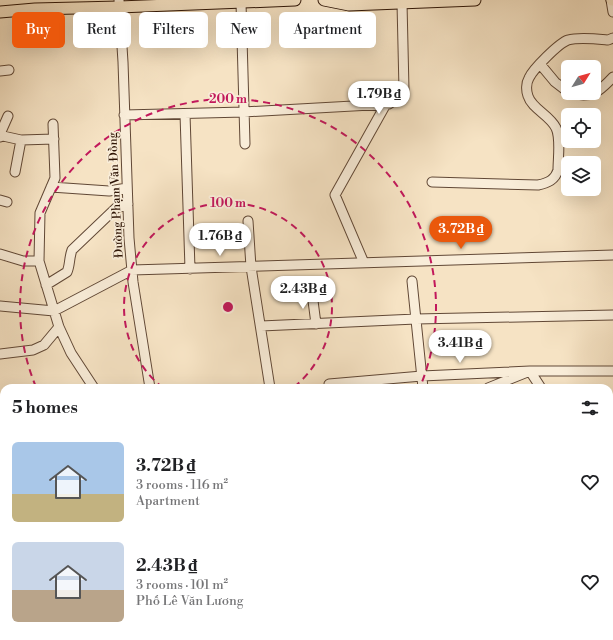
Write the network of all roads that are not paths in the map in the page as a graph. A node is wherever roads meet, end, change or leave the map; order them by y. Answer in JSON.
{"nodes":[{"id":1,"x":295,"y":0,"type":"edge"},
{"id":2,"x":324,"y":0,"type":"edge"},
{"id":3,"x":475,"y":0,"type":"edge"},
{"id":4,"x":612,"y":0,"type":"edge"},
{"id":5,"x":241,"y":3,"type":"junction"},
{"id":6,"x":402,"y":3,"type":"junction"},
{"id":7,"x":119,"y":4,"type":"edge"},
{"id":8,"x":34,"y":5,"type":"edge"},
{"id":9,"x":0,"y":12,"type":"edge"},
{"id":10,"x":613,"y":12,"type":"edge"},
{"id":11,"x":612,"y":41,"type":"edge"},
{"id":12,"x":540,"y":64,"type":"junction"},
{"id":13,"x":613,"y":76,"type":"edge"},
{"id":14,"x":561,"y":87,"type":"edge"},
{"id":15,"x":601,"y":87,"type":"edge"},
{"id":16,"x":386,"y":104,"type":"junction"},
{"id":17,"x":244,"y":112,"type":"junction"},
{"id":18,"x":124,"y":114,"type":"junction"},
{"id":19,"x":185,"y":114,"type":"junction"},
{"id":20,"x":8,"y":116,"type":"dead end"},
{"id":21,"x":53,"y":124,"type":"dead end"},
{"id":22,"x":0,"y":136,"type":"edge"},
{"id":23,"x":54,"y":139,"type":"junction"},
{"id":24,"x":21,"y":140,"type":"junction"},
{"id":25,"x":245,"y":144,"type":"dead end"},
{"id":26,"x":15,"y":172,"type":"dead end"},
{"id":27,"x":432,"y":182,"type":"dead end"},
{"id":28,"x":51,"y":187,"type":"junction"},
{"id":29,"x":127,"y":188,"type":"junction"},
{"id":30,"x":128,"y":204,"type":"junction"},
{"id":31,"x":248,"y":221,"type":"dead end"},
{"id":32,"x":0,"y":254,"type":"edge"},
{"id":33,"x":613,"y":256,"type":"edge"},
{"id":34,"x":39,"y":261,"type":"junction"},
{"id":35,"x":364,"y":263,"type":"junction"},
{"id":36,"x":251,"y":266,"type":"junction"},
{"id":37,"x":190,"y":269,"type":"junction"},
{"id":38,"x":132,"y":270,"type":"junction"},
{"id":39,"x":412,"y":281,"type":"dead end"},
{"id":40,"x":46,"y":285,"type":"junction"},
{"id":41,"x":312,"y":293,"type":"dead end"},
{"id":42,"x":0,"y":306,"type":"edge"},
{"id":43,"x":54,"y":312,"type":"junction"},
{"id":44,"x":613,"y":315,"type":"edge"},
{"id":45,"x":416,"y":319,"type":"junction"},
{"id":46,"x":316,"y":324,"type":"junction"},
{"id":47,"x":261,"y":326,"type":"junction"},
{"id":48,"x":59,"y":327,"type":"junction"},
{"id":49,"x":0,"y":354,"type":"edge"},
{"id":50,"x":530,"y":371,"type":"junction"},
{"id":51,"x":613,"y":371,"type":"edge"},
{"id":52,"x":422,"y":376,"type":"junction"},
{"id":53,"x":91,"y":384,"type":"edge"},
{"id":54,"x":149,"y":384,"type":"edge"},
{"id":55,"x":269,"y":384,"type":"edge"},
{"id":56,"x":329,"y":384,"type":"edge"},
{"id":57,"x":423,"y":384,"type":"edge"},
{"id":58,"x":498,"y":384,"type":"edge"},
{"id":59,"x":538,"y":384,"type":"edge"}],
"edges":[{"from":1,"to":5,"type":"main road"},
{"from":2,"to":6,"type":"main road"},
{"from":3,"to":6,"type":"main road"},
{"from":4,"to":10,"type":"street"},
{"from":5,"to":7,"type":"main road"},
{"from":5,"to":17,"type":"street"},
{"from":6,"to":16,"type":"street"},
{"from":7,"to":8,"type":"main road"},
{"from":7,"to":18,"type":"street","name":"Đường Phạm Văn Đồng"},
{"from":8,"to":9,"type":"main road"},
{"from":11,"to":12,"type":"street"},
{"from":12,"to":14,"type":"street"},
{"from":12,"to":27,"type":"street"},
{"from":13,"to":15,"type":"street"},
{"from":16,"to":17,"type":"street"},
{"from":16,"to":35,"type":"street"},
{"from":17,"to":19,"type":"street"},
{"from":17,"to":25,"type":"street"},
{"from":18,"to":19,"type":"street"},
{"from":18,"to":29,"type":"street","name":"Đường Phạm Văn Đồng"},
{"from":19,"to":37,"type":"street"},
{"from":20,"to":22,"type":"street"},
{"from":21,"to":23,"type":"street"},
{"from":22,"to":24,"type":"street"},
{"from":23,"to":24,"type":"street"},
{"from":23,"to":28,"type":"street"},
{"from":24,"to":26,"type":"street"},
{"from":28,"to":29,"type":"street"},
{"from":28,"to":34,"type":"street"},
{"from":29,"to":30,"type":"street","name":"Đường Phạm Văn Đồng"},
{"from":30,"to":38,"type":"street","name":"Đường Phạm Văn Đồng"},
{"from":30,"to":40,"type":"street"},
{"from":31,"to":36,"type":"street"},
{"from":32,"to":34,"type":"street"},
{"from":33,"to":35,"type":"street"},
{"from":34,"to":40,"type":"street"},
{"from":35,"to":36,"type":"street"},
{"from":36,"to":37,"type":"street"},
{"from":36,"to":47,"type":"street"},
{"from":37,"to":38,"type":"street"},
{"from":38,"to":43,"type":"street"},
{"from":38,"to":54,"type":"street","name":"Đường Phạm Văn Đồng"},
{"from":39,"to":45,"type":"street"},
{"from":40,"to":43,"type":"street"},
{"from":41,"to":46,"type":"street"},
{"from":42,"to":43,"type":"street"},
{"from":43,"to":48,"type":"street"},
{"from":44,"to":45,"type":"street"},
{"from":45,"to":46,"type":"street"},
{"from":45,"to":52,"type":"street"},
{"from":46,"to":47,"type":"street"},
{"from":47,"to":55,"type":"street"},
{"from":48,"to":49,"type":"street"},
{"from":48,"to":53,"type":"street"},
{"from":50,"to":51,"type":"street"},
{"from":50,"to":52,"type":"street"},
{"from":50,"to":58,"type":"street"},
{"from":50,"to":59,"type":"street"},
{"from":52,"to":56,"type":"street"},
{"from":52,"to":57,"type":"street"}]}
